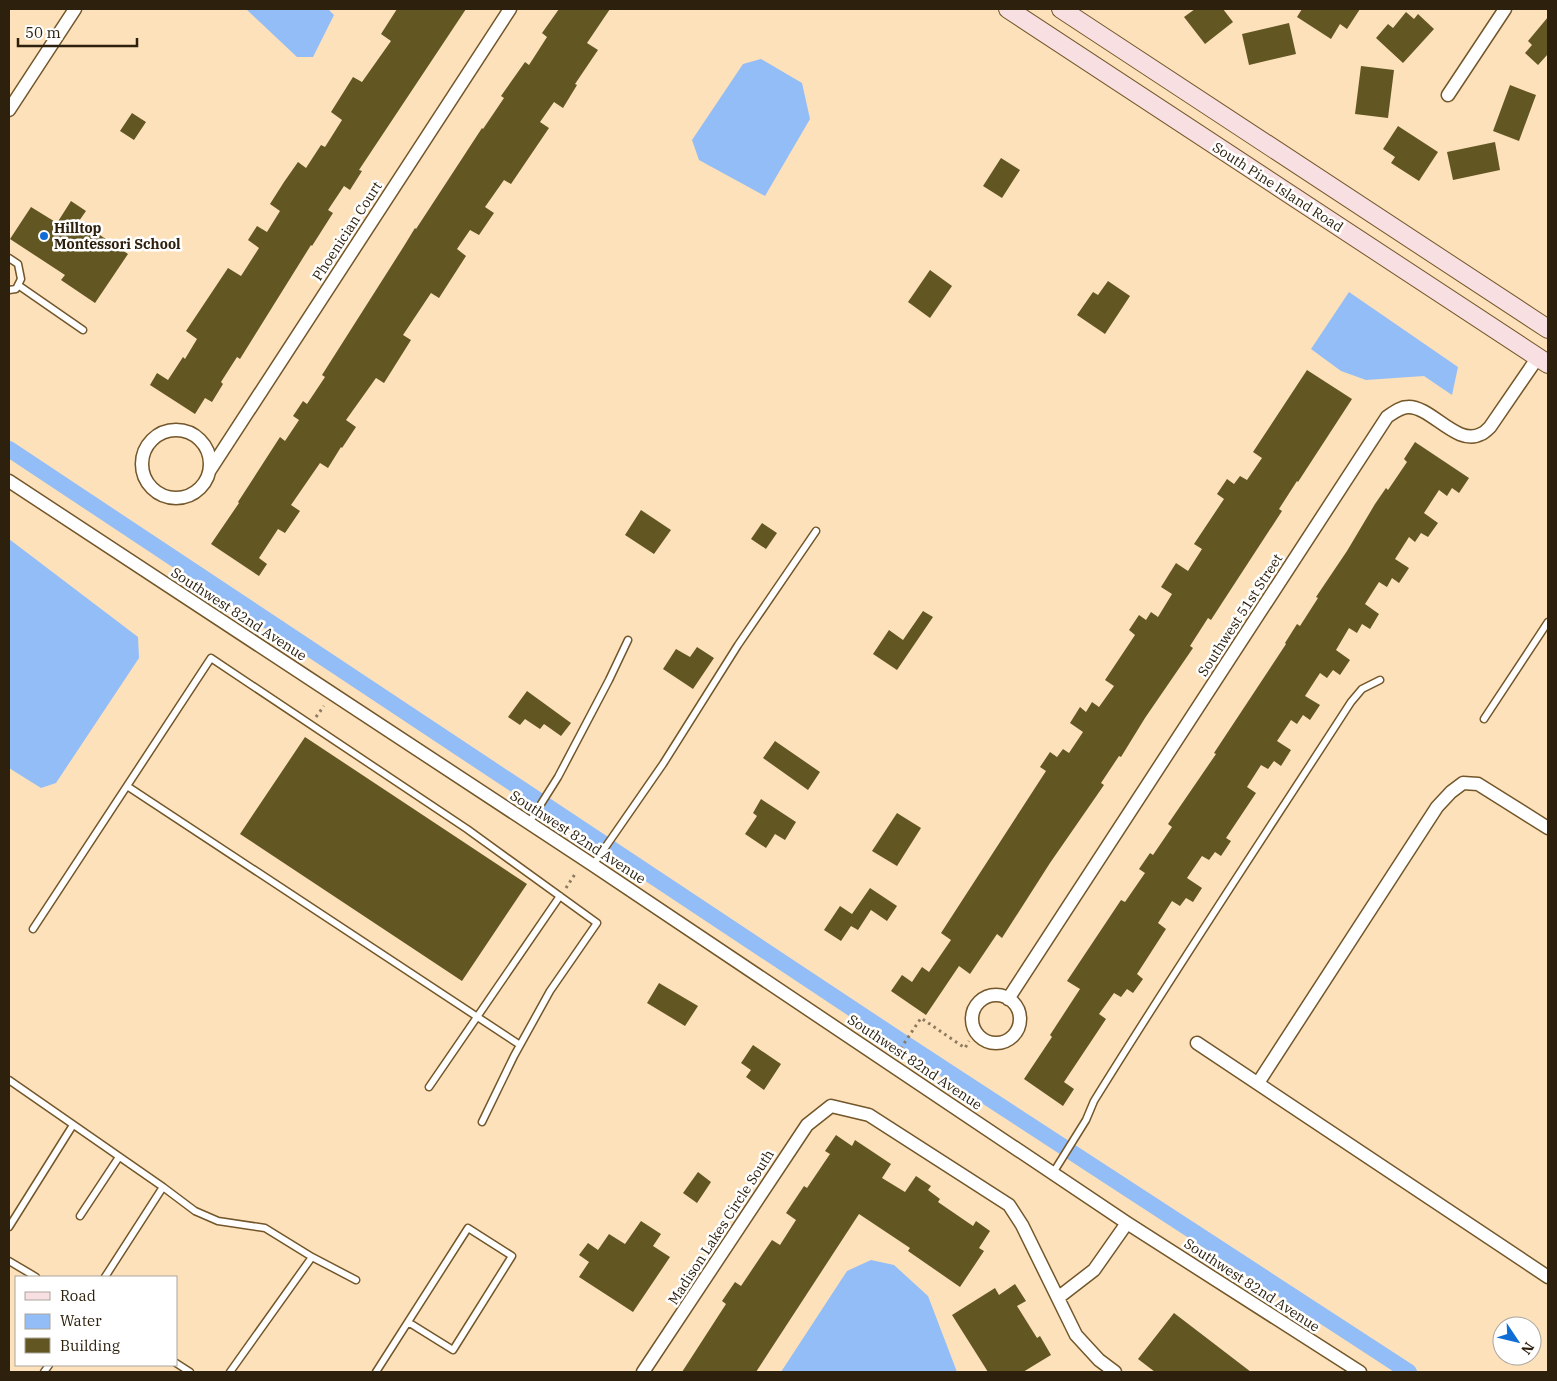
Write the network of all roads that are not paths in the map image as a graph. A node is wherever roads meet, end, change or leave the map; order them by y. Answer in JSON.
{"nodes":[{"id":1,"x":74,"y":9,"type":"edge"},
{"id":2,"x":510,"y":9,"type":"edge"},
{"id":3,"x":1008,"y":9,"type":"edge"},
{"id":4,"x":1061,"y":9,"type":"edge"},
{"id":5,"x":1505,"y":9,"type":"edge"},
{"id":6,"x":1448,"y":95,"type":"dead end"},
{"id":7,"x":9,"y":110,"type":"edge"},
{"id":8,"x":9,"y":258,"type":"edge"},
{"id":9,"x":18,"y":285,"type":"junction"},
{"id":10,"x":9,"y":290,"type":"edge"},
{"id":11,"x":1548,"y":329,"type":"edge"},
{"id":12,"x":83,"y":330,"type":"dead end"},
{"id":13,"x":1543,"y":361,"type":"edge"},
{"id":14,"x":210,"y":470,"type":"junction"},
{"id":15,"x":9,"y":481,"type":"edge"},
{"id":16,"x":816,"y":531,"type":"dead end"},
{"id":17,"x":1548,"y":622,"type":"edge"},
{"id":18,"x":628,"y":640,"type":"dead end"},
{"id":19,"x":1380,"y":680,"type":"dead end"},
{"id":20,"x":1484,"y":719,"type":"dead end"},
{"id":21,"x":127,"y":786,"type":"junction"},
{"id":22,"x":529,"y":823,"type":"junction"},
{"id":23,"x":1548,"y":828,"type":"edge"},
{"id":24,"x":592,"y":865,"type":"junction"},
{"id":25,"x":560,"y":896,"type":"junction"},
{"id":26,"x":33,"y":929,"type":"dead end"},
{"id":27,"x":1008,"y":999,"type":"dead end"},
{"id":28,"x":478,"y":1017,"type":"junction"},
{"id":29,"x":1196,"y":1044,"type":"dead end"},
{"id":30,"x":520,"y":1045,"type":"junction"},
{"id":31,"x":9,"y":1080,"type":"edge"},
{"id":32,"x":1258,"y":1083,"type":"junction"},
{"id":33,"x":430,"y":1087,"type":"dead end"},
{"id":34,"x":482,"y":1122,"type":"dead end"},
{"id":35,"x":73,"y":1125,"type":"junction"},
{"id":36,"x":119,"y":1157,"type":"junction"},
{"id":37,"x":1053,"y":1174,"type":"junction"},
{"id":38,"x":163,"y":1188,"type":"junction"},
{"id":39,"x":80,"y":1216,"type":"dead end"},
{"id":40,"x":1127,"y":1222,"type":"junction"},
{"id":41,"x":9,"y":1227,"type":"edge"},
{"id":42,"x":312,"y":1257,"type":"junction"},
{"id":43,"x":9,"y":1261,"type":"edge"},
{"id":44,"x":34,"y":1276,"type":"edge"},
{"id":45,"x":106,"y":1276,"type":"edge"},
{"id":46,"x":1548,"y":1277,"type":"edge"},
{"id":47,"x":356,"y":1280,"type":"dead end"},
{"id":48,"x":1058,"y":1297,"type":"junction"},
{"id":49,"x":408,"y":1322,"type":"junction"},
{"id":50,"x":178,"y":1364,"type":"edge"},
{"id":51,"x":190,"y":1372,"type":"edge"},
{"id":52,"x":230,"y":1372,"type":"edge"},
{"id":53,"x":376,"y":1372,"type":"edge"},
{"id":54,"x":643,"y":1372,"type":"edge"},
{"id":55,"x":1115,"y":1372,"type":"edge"},
{"id":56,"x":1360,"y":1372,"type":"edge"}],
"edges":[{"from":1,"to":7,"type":"street"},
{"from":2,"to":14,"type":"street","name":"Phoenician Court"},
{"from":3,"to":13,"type":"main road","name":"South Pine Island Road"},
{"from":4,"to":11,"type":"main road"},
{"from":5,"to":6,"type":"street"},
{"from":8,"to":9,"type":"lane"},
{"from":9,"to":10,"type":"lane"},
{"from":9,"to":12,"type":"lane"},
{"from":13,"to":27,"type":"street","name":"Southwest 51st Street"},
{"from":14,"to":14,"type":"street","name":"Phoenician Court"},
{"from":15,"to":22,"type":"street","name":"Southwest 82nd Avenue"},
{"from":16,"to":24,"type":"lane"},
{"from":17,"to":20,"type":"lane"},
{"from":18,"to":22,"type":"lane"},
{"from":19,"to":37,"type":"lane"},
{"from":21,"to":25,"type":"lane"},
{"from":21,"to":26,"type":"lane"},
{"from":21,"to":28,"type":"lane"},
{"from":22,"to":24,"type":"street","name":"Southwest 82nd Avenue"},
{"from":23,"to":32,"type":"street"},
{"from":24,"to":37,"type":"street","name":"Southwest 82nd Avenue"},
{"from":25,"to":28,"type":"lane"},
{"from":25,"to":30,"type":"lane"},
{"from":28,"to":30,"type":"lane"},
{"from":28,"to":33,"type":"lane"},
{"from":29,"to":32,"type":"street"},
{"from":30,"to":34,"type":"lane"},
{"from":31,"to":35,"type":"lane"},
{"from":32,"to":46,"type":"street"},
{"from":35,"to":36,"type":"lane"},
{"from":35,"to":41,"type":"lane"},
{"from":36,"to":38,"type":"lane"},
{"from":36,"to":39,"type":"lane"},
{"from":37,"to":40,"type":"street","name":"Southwest 82nd Avenue"},
{"from":38,"to":42,"type":"lane"},
{"from":38,"to":45,"type":"lane"},
{"from":40,"to":48,"type":"street"},
{"from":40,"to":56,"type":"street","name":"Southwest 82nd Avenue"},
{"from":42,"to":47,"type":"lane"},
{"from":42,"to":52,"type":"lane"},
{"from":43,"to":44,"type":"lane"},
{"from":48,"to":54,"type":"street","name":"Madison Lakes Circle South"},
{"from":48,"to":55,"type":"street"},
{"from":49,"to":49,"type":"lane"},
{"from":49,"to":53,"type":"lane"},
{"from":50,"to":51,"type":"lane"}]}
